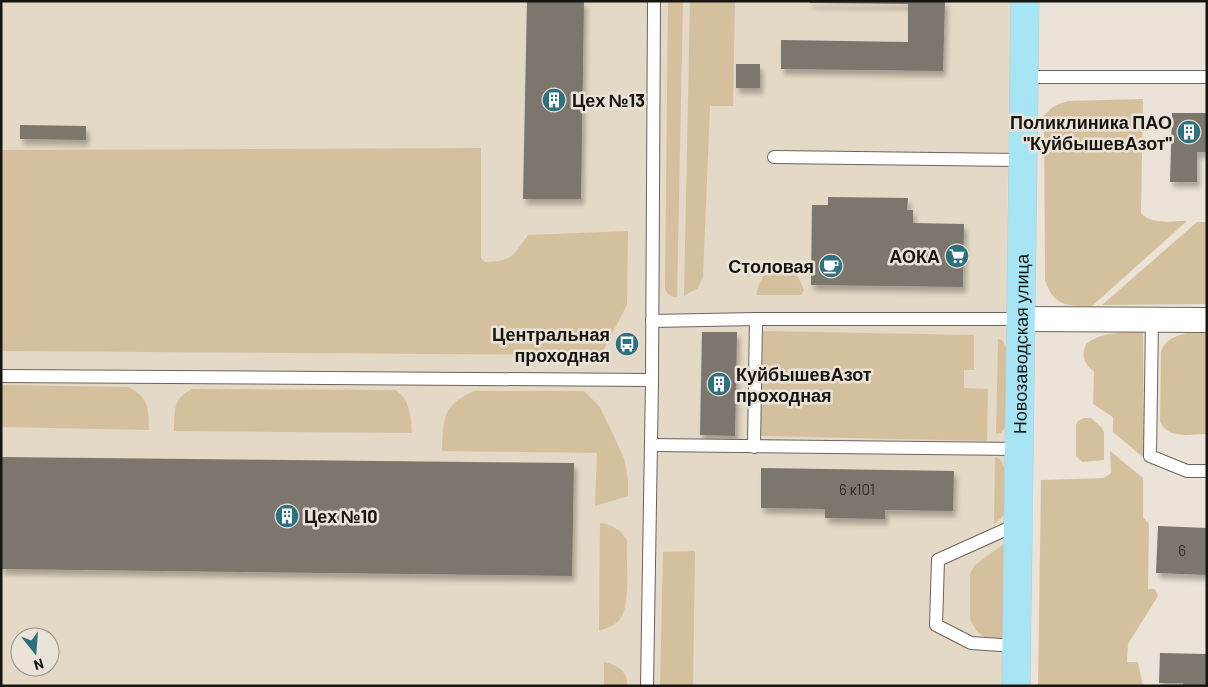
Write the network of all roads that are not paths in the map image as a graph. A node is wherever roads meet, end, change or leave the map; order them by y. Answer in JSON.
{"nodes":[{"id":1,"x":654,"y":1,"type":"edge"},
{"id":2,"x":1025,"y":1,"type":"edge"},
{"id":3,"x":1024,"y":77,"type":"junction"},
{"id":4,"x":1207,"y":78,"type":"edge"},
{"id":5,"x":774,"y":157,"type":"dead end"},
{"id":6,"x":1023,"y":160,"type":"junction"},
{"id":7,"x":756,"y":319,"type":"junction"},
{"id":8,"x":1021,"y":319,"type":"junction"},
{"id":9,"x":1152,"y":320,"type":"junction"},
{"id":10,"x":1207,"y":320,"type":"edge"},
{"id":11,"x":652,"y":321,"type":"junction"},
{"id":12,"x":1,"y":376,"type":"edge"},
{"id":13,"x":652,"y":380,"type":"junction"},
{"id":14,"x":651,"y":445,"type":"junction"},
{"id":15,"x":754,"y":447,"type":"junction"},
{"id":16,"x":1019,"y":449,"type":"junction"},
{"id":17,"x":1207,"y":471,"type":"edge"},
{"id":18,"x":1018,"y":524,"type":"junction"},
{"id":19,"x":1016,"y":646,"type":"junction"},
{"id":20,"x":647,"y":686,"type":"edge"},
{"id":21,"x":1016,"y":686,"type":"edge"}],
"edges":[{"from":1,"to":11,"type":"lane"},
{"from":2,"to":3,"type":"main road","name":"Новозаводская улица"},
{"from":3,"to":4,"type":"lane"},
{"from":3,"to":6,"type":"main road","name":"Новозаводская улица"},
{"from":5,"to":6,"type":"lane"},
{"from":6,"to":8,"type":"main road","name":"Новозаводская улица"},
{"from":7,"to":8,"type":"lane"},
{"from":7,"to":11,"type":"lane"},
{"from":7,"to":15,"type":"lane"},
{"from":8,"to":9,"type":"street"},
{"from":8,"to":16,"type":"main road","name":"Новозаводская улица"},
{"from":9,"to":10,"type":"street"},
{"from":9,"to":17,"type":"lane"},
{"from":11,"to":13,"type":"lane"},
{"from":12,"to":13,"type":"lane"},
{"from":13,"to":14,"type":"lane"},
{"from":14,"to":15,"type":"lane"},
{"from":14,"to":20,"type":"lane"},
{"from":15,"to":16,"type":"lane"},
{"from":16,"to":18,"type":"main road","name":"Новозаводская улица"},
{"from":18,"to":19,"type":"main road","name":"Новозаводская улица"},
{"from":18,"to":19,"type":"lane"},
{"from":19,"to":21,"type":"main road","name":"Новозаводская улица"}]}
